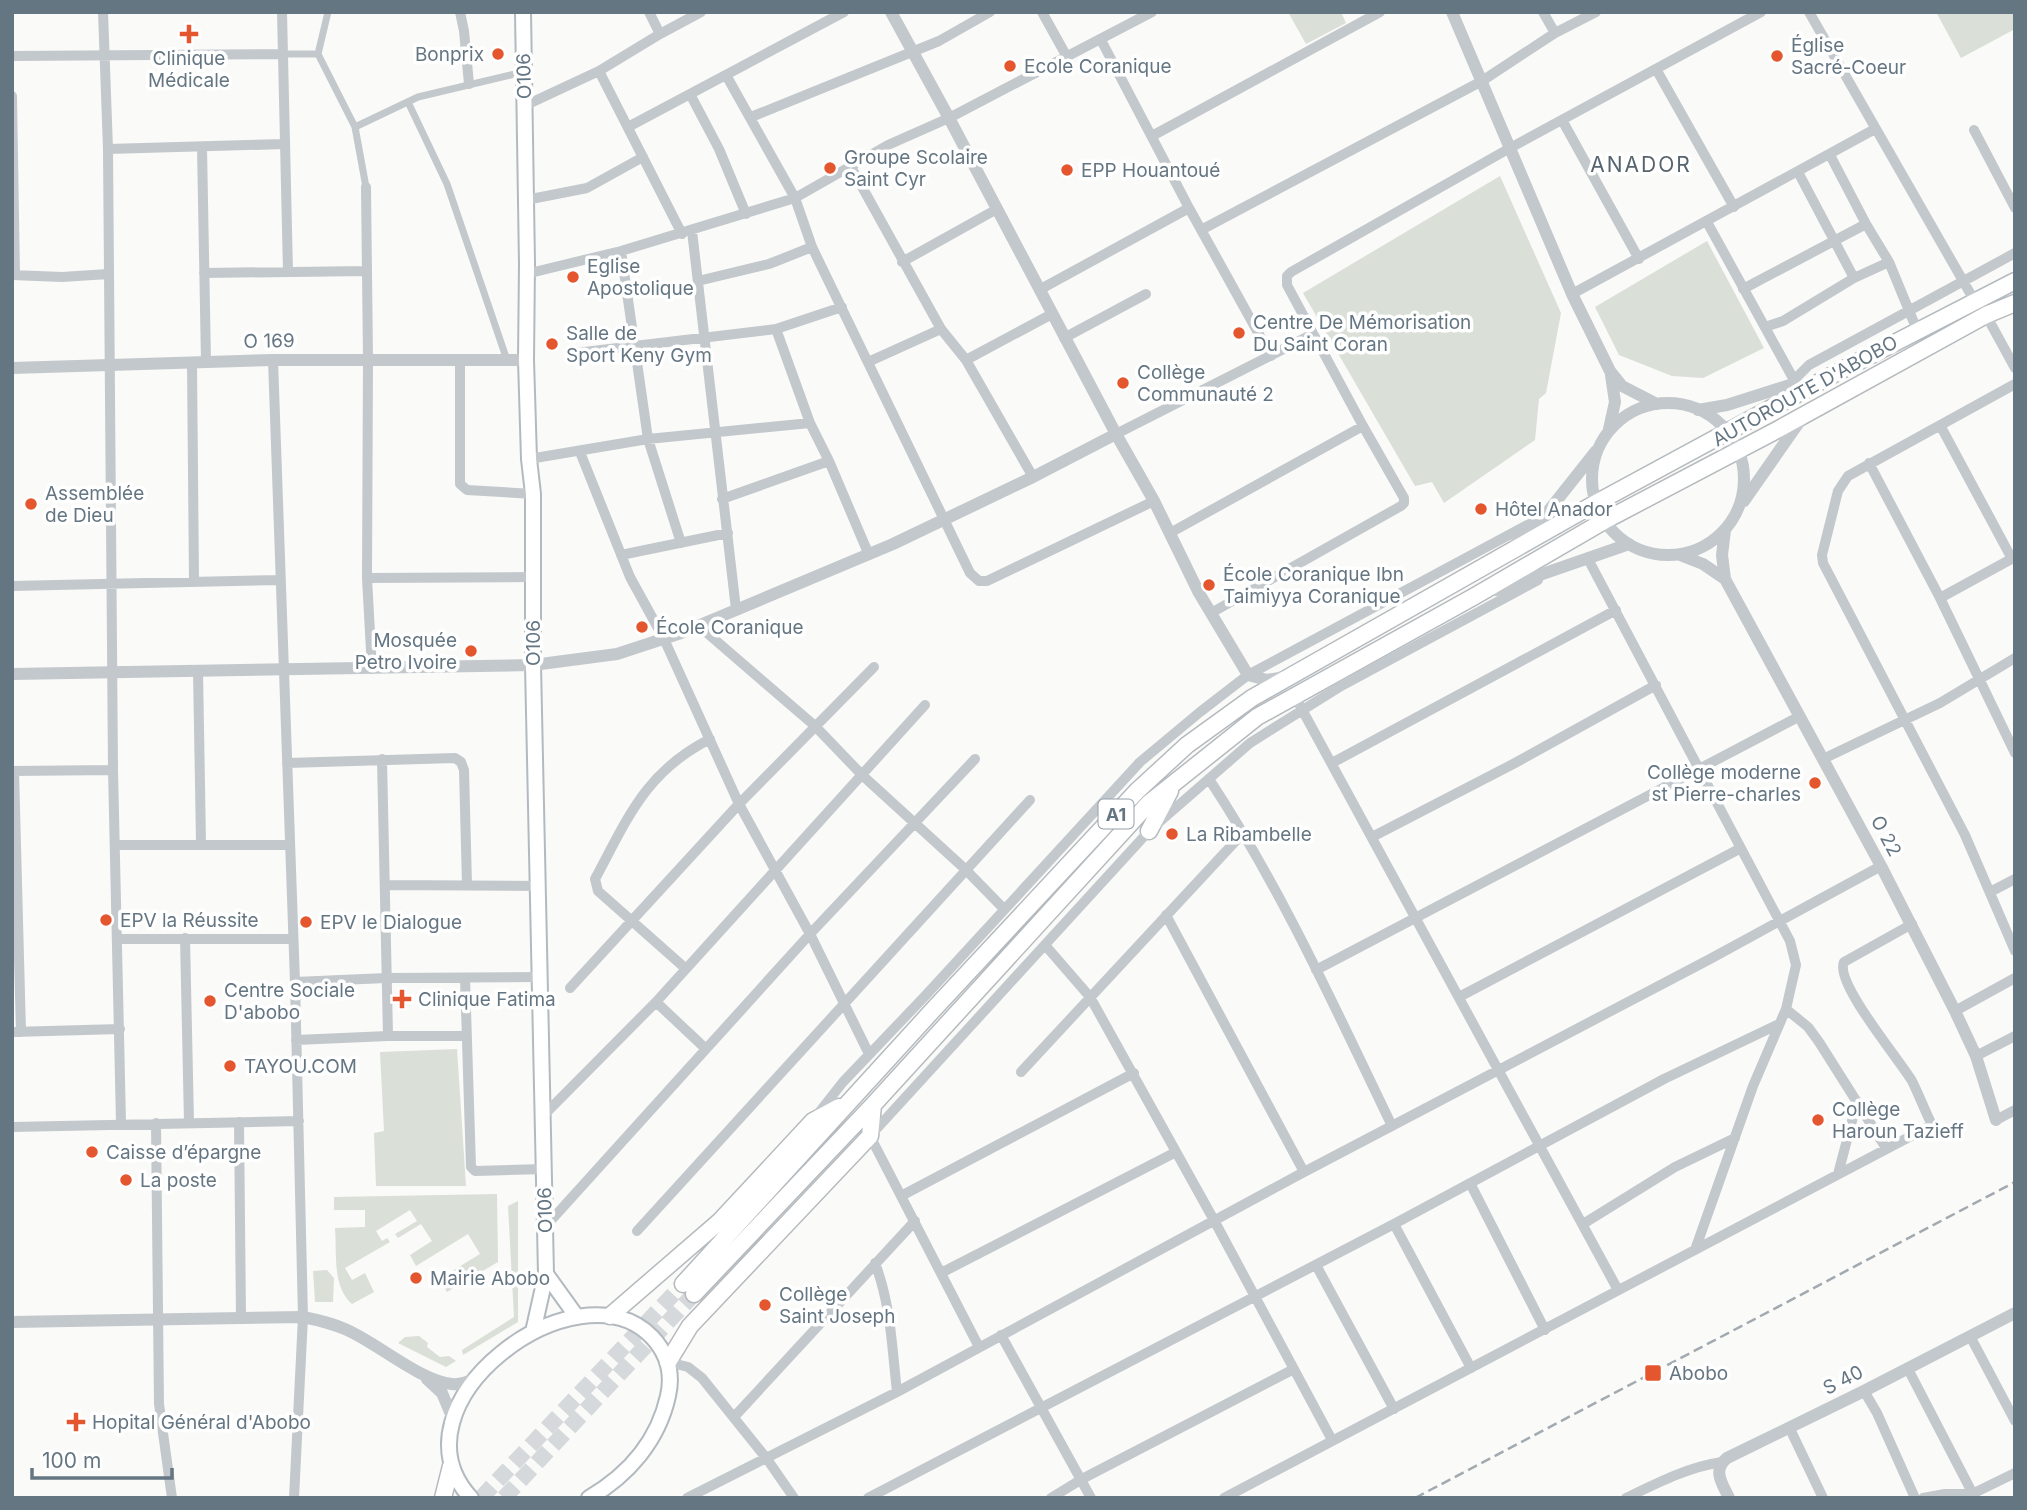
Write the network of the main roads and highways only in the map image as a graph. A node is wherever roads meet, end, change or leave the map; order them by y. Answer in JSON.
{"nodes":[{"id":1,"x":523,"y":12,"type":"edge"},
{"id":2,"x":2015,"y":281,"type":"edge"},
{"id":3,"x":2015,"y":303,"type":"edge"},
{"id":4,"x":1838,"y":372,"type":"junction"},
{"id":5,"x":1794,"y":382,"type":"road end"},
{"id":6,"x":1177,"y":780,"type":"junction"},
{"id":7,"x":1149,"y":831,"type":"road end"},
{"id":8,"x":848,"y":1103,"type":"junction"},
{"id":9,"x":873,"y":1105,"type":"junction"},
{"id":10,"x":546,"y":1273,"type":"junction"},
{"id":11,"x":610,"y":1316,"type":"junction"},
{"id":12,"x":577,"y":1317,"type":"junction"},
{"id":13,"x":533,"y":1332,"type":"junction"},
{"id":14,"x":668,"y":1362,"type":"junction"},
{"id":15,"x":451,"y":1466,"type":"junction"},
{"id":16,"x":605,"y":1492,"type":"edge"},
{"id":17,"x":443,"y":1498,"type":"edge"},
{"id":18,"x":471,"y":1498,"type":"edge"},
{"id":19,"x":589,"y":1498,"type":"edge"}],
"edges":[{"from":1,"to":10,"type":"main road","name":"O106"},
{"from":2,"to":4,"type":"main road","name":"AUTOROUTE D'ABOBO"},
{"from":3,"to":6,"type":"main road","name":"AUTOROUTE D'ABOBO","number":"A1"},
{"from":4,"to":5,"type":"main road"},
{"from":4,"to":8,"type":"main road","name":"AUTOROUTE D'ABOBO","number":"A1"},
{"from":6,"to":7,"type":"main road"},
{"from":6,"to":9,"type":"main road","number":"A1"},
{"from":8,"to":9,"type":"main road","number":"A1"},
{"from":8,"to":11,"type":"main road"},
{"from":9,"to":14,"type":"main road"},
{"from":10,"to":12,"type":"main road"},
{"from":10,"to":13,"type":"main road","name":"O106"},
{"from":11,"to":12,"type":"main road"},
{"from":11,"to":14,"type":"main road"},
{"from":12,"to":13,"type":"main road"},
{"from":13,"to":15,"type":"main road"},
{"from":14,"to":16,"type":"main road"},
{"from":15,"to":17,"type":"main road"},
{"from":15,"to":18,"type":"main road"},
{"from":16,"to":19,"type":"main road"}]}
